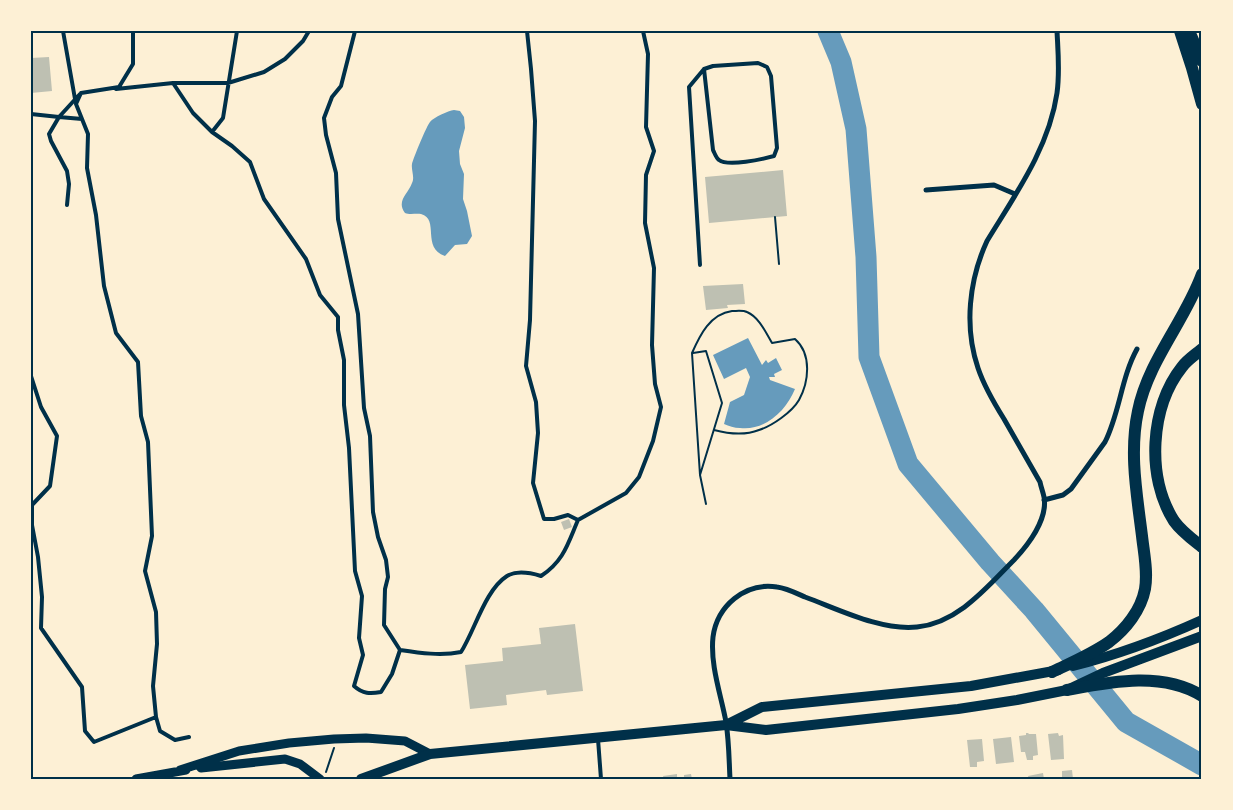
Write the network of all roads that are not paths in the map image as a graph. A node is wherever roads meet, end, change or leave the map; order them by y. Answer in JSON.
{"nodes":[{"id":1,"x":63,"y":31,"type":"edge"},
{"id":2,"x":133,"y":31,"type":"edge"},
{"id":3,"x":237,"y":31,"type":"edge"},
{"id":4,"x":309,"y":31,"type":"edge"},
{"id":5,"x":355,"y":31,"type":"edge"},
{"id":6,"x":527,"y":31,"type":"edge"},
{"id":7,"x":643,"y":31,"type":"edge"},
{"id":8,"x":1057,"y":31,"type":"edge"},
{"id":9,"x":1180,"y":31,"type":"edge"},
{"id":10,"x":1189,"y":31,"type":"edge"},
{"id":11,"x":1202,"y":61,"type":"edge"},
{"id":12,"x":704,"y":69,"type":"junction"},
{"id":13,"x":173,"y":83,"type":"junction"},
{"id":14,"x":228,"y":83,"type":"junction"},
{"id":15,"x":81,"y":93,"type":"junction"},
{"id":16,"x":75,"y":99,"type":"junction"},
{"id":17,"x":1202,"y":104,"type":"edge"},
{"id":18,"x":31,"y":114,"type":"edge"},
{"id":19,"x":59,"y":116,"type":"junction"},
{"id":20,"x":82,"y":118,"type":"junction"},
{"id":21,"x":212,"y":132,"type":"junction"},
{"id":22,"x":926,"y":190,"type":"dead end"},
{"id":23,"x":1015,"y":194,"type":"junction"},
{"id":24,"x":67,"y":205,"type":"dead end"},
{"id":25,"x":700,"y":265,"type":"dead end"},
{"id":26,"x":1202,"y":274,"type":"edge"},
{"id":27,"x":1138,"y":349,"type":"dead end"},
{"id":28,"x":1202,"y":349,"type":"edge"},
{"id":29,"x":31,"y":376,"type":"edge"},
{"id":30,"x":1044,"y":500,"type":"junction"},
{"id":31,"x":578,"y":520,"type":"junction"},
{"id":32,"x":1202,"y":547,"type":"edge"},
{"id":33,"x":1202,"y":620,"type":"edge"},
{"id":34,"x":1202,"y":636,"type":"edge"},
{"id":35,"x":400,"y":650,"type":"junction"},
{"id":36,"x":1052,"y":672,"type":"junction"},
{"id":37,"x":1067,"y":690,"type":"junction"},
{"id":38,"x":1202,"y":696,"type":"edge"},
{"id":39,"x":156,"y":717,"type":"junction"},
{"id":40,"x":726,"y":724,"type":"junction"},
{"id":41,"x":189,"y":737,"type":"dead end"},
{"id":42,"x":598,"y":737,"type":"junction"},
{"id":43,"x":430,"y":754,"type":"junction"},
{"id":44,"x":180,"y":770,"type":"junction"},
{"id":45,"x":323,"y":776,"type":"edge"},
{"id":46,"x":136,"y":779,"type":"edge"},
{"id":47,"x":361,"y":779,"type":"edge"},
{"id":48,"x":601,"y":779,"type":"edge"},
{"id":49,"x":730,"y":779,"type":"edge"}],
"edges":[{"from":1,"to":16,"type":"lane"},
{"from":2,"to":15,"type":"lane"},
{"from":3,"to":14,"type":"lane"},
{"from":4,"to":14,"type":"lane"},
{"from":5,"to":35,"type":"lane"},
{"from":6,"to":31,"type":"lane"},
{"from":7,"to":31,"type":"lane"},
{"from":8,"to":23,"type":"street"},
{"from":9,"to":17,"type":"highway"},
{"from":10,"to":11,"type":"highway"},
{"from":12,"to":12,"type":"lane"},
{"from":12,"to":25,"type":"lane"},
{"from":13,"to":14,"type":"lane"},
{"from":13,"to":15,"type":"lane"},
{"from":13,"to":21,"type":"lane"},
{"from":14,"to":21,"type":"lane"},
{"from":15,"to":16,"type":"lane"},
{"from":15,"to":20,"type":"lane"},
{"from":16,"to":19,"type":"lane"},
{"from":18,"to":19,"type":"lane"},
{"from":19,"to":20,"type":"lane"},
{"from":19,"to":24,"type":"lane"},
{"from":20,"to":39,"type":"lane"},
{"from":21,"to":35,"type":"lane"},
{"from":22,"to":23,"type":"street"},
{"from":23,"to":30,"type":"street"},
{"from":26,"to":36,"type":"highway"},
{"from":27,"to":30,"type":"street"},
{"from":28,"to":32,"type":"highway"},
{"from":29,"to":39,"type":"lane"},
{"from":30,"to":40,"type":"street"},
{"from":31,"to":35,"type":"lane"},
{"from":33,"to":36,"type":"main road"},
{"from":34,"to":37,"type":"main road"},
{"from":36,"to":40,"type":"main road"},
{"from":37,"to":38,"type":"highway"},
{"from":37,"to":40,"type":"main road"},
{"from":39,"to":41,"type":"lane"},
{"from":40,"to":42,"type":"main road"},
{"from":40,"to":49,"type":"street"},
{"from":42,"to":43,"type":"main road"},
{"from":42,"to":48,"type":"lane"},
{"from":43,"to":44,"type":"street"},
{"from":43,"to":47,"type":"main road"},
{"from":44,"to":45,"type":"street"},
{"from":44,"to":46,"type":"street"}]}
